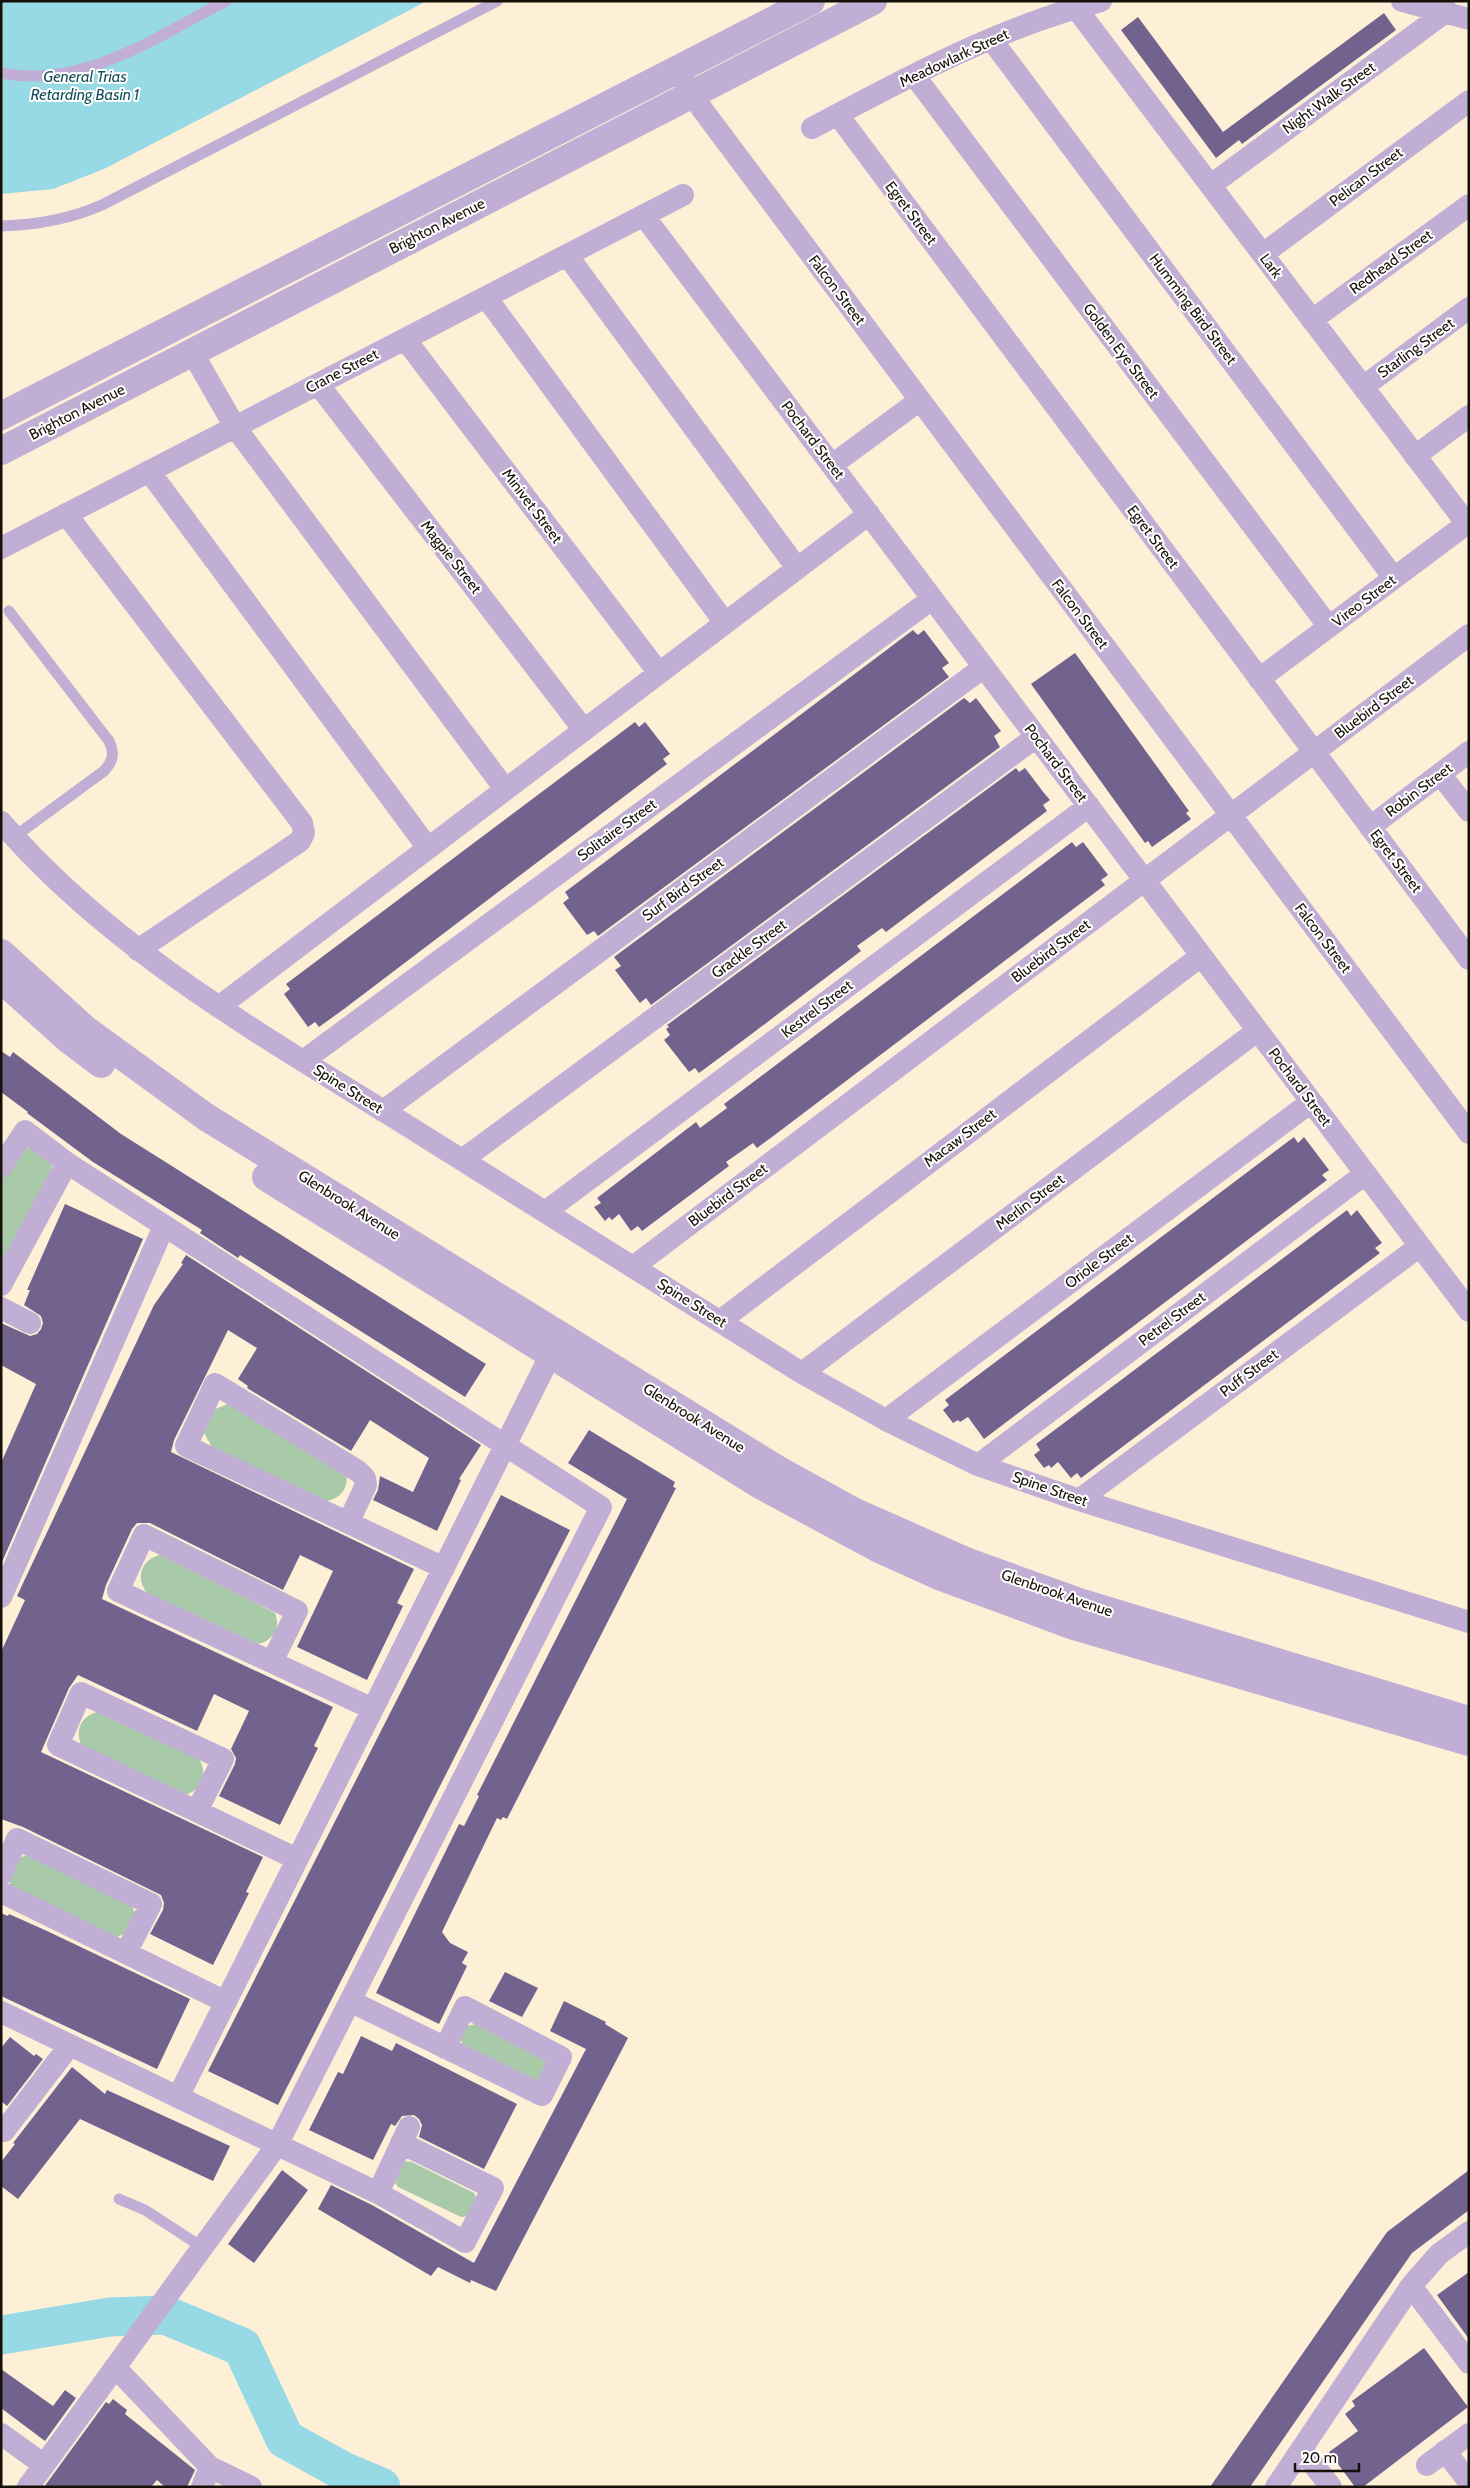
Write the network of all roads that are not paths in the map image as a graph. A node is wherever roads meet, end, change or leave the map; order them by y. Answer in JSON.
{"nodes":[{"id":1,"x":226,"y":1,"type":"edge"},
{"id":2,"x":497,"y":1,"type":"edge"},
{"id":3,"x":811,"y":1,"type":"edge"},
{"id":4,"x":873,"y":1,"type":"edge"},
{"id":5,"x":1100,"y":1,"type":"edge"},
{"id":6,"x":1402,"y":1,"type":"edge"},
{"id":7,"x":1076,"y":8,"type":"junction"},
{"id":8,"x":1447,"y":12,"type":"junction"},
{"id":9,"x":1469,"y":18,"type":"edge"},
{"id":10,"x":991,"y":39,"type":"junction"},
{"id":11,"x":678,"y":71,"type":"junction"},
{"id":12,"x":1,"y":73,"type":"edge"},
{"id":13,"x":914,"y":76,"type":"junction"},
{"id":14,"x":691,"y":95,"type":"junction"},
{"id":15,"x":1469,"y":101,"type":"edge"},
{"id":16,"x":838,"y":115,"type":"junction"},
{"id":17,"x":812,"y":128,"type":"dead end"},
{"id":18,"x":1211,"y":186,"type":"junction"},
{"id":19,"x":683,"y":195,"type":"dead end"},
{"id":20,"x":1469,"y":205,"type":"edge"},
{"id":21,"x":644,"y":216,"type":"junction"},
{"id":22,"x":1,"y":226,"type":"edge"},
{"id":23,"x":1263,"y":254,"type":"junction"},
{"id":24,"x":567,"y":255,"type":"junction"},
{"id":25,"x":486,"y":297,"type":"junction"},
{"id":26,"x":1469,"y":308,"type":"edge"},
{"id":27,"x":1312,"y":320,"type":"junction"},
{"id":28,"x":405,"y":339,"type":"junction"},
{"id":29,"x":192,"y":352,"type":"junction"},
{"id":30,"x":318,"y":384,"type":"junction"},
{"id":31,"x":1363,"y":387,"type":"junction"},
{"id":32,"x":920,"y":400,"type":"junction"},
{"id":33,"x":1,"y":416,"type":"edge"},
{"id":34,"x":1469,"y":416,"type":"edge"},
{"id":35,"x":235,"y":426,"type":"junction"},
{"id":36,"x":1,"y":451,"type":"edge"},
{"id":37,"x":1415,"y":456,"type":"junction"},
{"id":38,"x":832,"y":465,"type":"junction"},
{"id":39,"x":149,"y":471,"type":"junction"},
{"id":40,"x":66,"y":514,"type":"junction"},
{"id":41,"x":869,"y":514,"type":"junction"},
{"id":42,"x":1468,"y":523,"type":"edge"},
{"id":43,"x":1,"y":548,"type":"edge"},
{"id":44,"x":797,"y":568,"type":"junction"},
{"id":45,"x":1394,"y":578,"type":"junction"},
{"id":46,"x":932,"y":599,"type":"junction"},
{"id":47,"x":9,"y":611,"type":"dead end"},
{"id":48,"x":725,"y":623,"type":"junction"},
{"id":49,"x":1329,"y":627,"type":"junction"},
{"id":50,"x":1469,"y":635,"type":"edge"},
{"id":51,"x":984,"y":667,"type":"junction"},
{"id":52,"x":658,"y":673,"type":"junction"},
{"id":53,"x":1259,"y":679,"type":"junction"},
{"id":54,"x":584,"y":730,"type":"junction"},
{"id":55,"x":1036,"y":737,"type":"junction"},
{"id":56,"x":1314,"y":752,"type":"junction"},
{"id":57,"x":1469,"y":752,"type":"edge"},
{"id":58,"x":1440,"y":774,"type":"junction"},
{"id":59,"x":506,"y":789,"type":"junction"},
{"id":60,"x":1089,"y":806,"type":"junction"},
{"id":61,"x":1469,"y":811,"type":"edge"},
{"id":62,"x":1231,"y":816,"type":"junction"},
{"id":63,"x":1370,"y":827,"type":"junction"},
{"id":64,"x":8,"y":829,"type":"edge"},
{"id":65,"x":428,"y":848,"type":"junction"},
{"id":66,"x":1144,"y":881,"type":"junction"},
{"id":67,"x":138,"y":950,"type":"junction"},
{"id":68,"x":1,"y":953,"type":"edge"},
{"id":69,"x":1201,"y":956,"type":"junction"},
{"id":70,"x":1469,"y":959,"type":"edge"},
{"id":71,"x":1,"y":979,"type":"edge"},
{"id":72,"x":220,"y":1006,"type":"junction"},
{"id":73,"x":1258,"y":1031,"type":"junction"},
{"id":74,"x":303,"y":1061,"type":"junction"},
{"id":75,"x":1311,"y":1102,"type":"junction"},
{"id":76,"x":383,"y":1111,"type":"junction"},
{"id":77,"x":1469,"y":1133,"type":"edge"},
{"id":78,"x":462,"y":1160,"type":"junction"},
{"id":79,"x":67,"y":1163,"type":"junction"},
{"id":80,"x":1,"y":1167,"type":"edge"},
{"id":81,"x":1365,"y":1174,"type":"junction"},
{"id":82,"x":545,"y":1212,"type":"junction"},
{"id":83,"x":164,"y":1226,"type":"junction"},
{"id":84,"x":1420,"y":1246,"type":"junction"},
{"id":85,"x":633,"y":1267,"type":"junction"},
{"id":86,"x":1,"y":1285,"type":"edge"},
{"id":87,"x":1,"y":1308,"type":"edge"},
{"id":88,"x":1469,"y":1312,"type":"edge"},
{"id":89,"x":720,"y":1321,"type":"junction"},
{"id":90,"x":30,"y":1323,"type":"dead end"},
{"id":91,"x":551,"y":1354,"type":"junction"},
{"id":92,"x":802,"y":1372,"type":"junction"},
{"id":93,"x":886,"y":1420,"type":"junction"},
{"id":94,"x":505,"y":1446,"type":"junction"},
{"id":95,"x":978,"y":1465,"type":"junction"},
{"id":96,"x":1079,"y":1500,"type":"junction"},
{"id":97,"x":349,"y":1521,"type":"junction"},
{"id":98,"x":444,"y":1568,"type":"junction"},
{"id":99,"x":1,"y":1597,"type":"edge"},
{"id":100,"x":1469,"y":1622,"type":"edge"},
{"id":101,"x":272,"y":1662,"type":"junction"},
{"id":102,"x":373,"y":1709,"type":"junction"},
{"id":103,"x":1469,"y":1720,"type":"edge"},
{"id":104,"x":1469,"y":1742,"type":"edge"},
{"id":105,"x":197,"y":1811,"type":"junction"},
{"id":106,"x":298,"y":1860,"type":"junction"},
{"id":107,"x":1,"y":1874,"type":"edge"},
{"id":108,"x":1,"y":1892,"type":"edge"},
{"id":109,"x":126,"y":1953,"type":"junction"},
{"id":110,"x":350,"y":2001,"type":"junction"},
{"id":111,"x":226,"y":2002,"type":"junction"},
{"id":112,"x":1,"y":2012,"type":"edge"},
{"id":113,"x":70,"y":2045,"type":"junction"},
{"id":114,"x":446,"y":2048,"type":"junction"},
{"id":115,"x":178,"y":2097,"type":"junction"},
{"id":116,"x":4,"y":2131,"type":"dead end"},
{"id":117,"x":277,"y":2144,"type":"junction"},
{"id":118,"x":378,"y":2193,"type":"junction"},
{"id":119,"x":119,"y":2199,"type":"dead end"},
{"id":120,"x":1469,"y":2232,"type":"edge"},
{"id":121,"x":202,"y":2247,"type":"junction"},
{"id":122,"x":1411,"y":2286,"type":"junction"},
{"id":123,"x":1469,"y":2363,"type":"edge"},
{"id":124,"x":115,"y":2368,"type":"junction"},
{"id":125,"x":1,"y":2434,"type":"edge"},
{"id":126,"x":1469,"y":2434,"type":"edge"},
{"id":127,"x":1302,"y":2450,"type":"junction"},
{"id":128,"x":1445,"y":2451,"type":"junction"},
{"id":129,"x":44,"y":2465,"type":"junction"},
{"id":130,"x":1427,"y":2465,"type":"dead end"},
{"id":131,"x":206,"y":2477,"type":"edge"},
{"id":132,"x":1469,"y":2482,"type":"edge"},
{"id":133,"x":28,"y":2487,"type":"edge"},
{"id":134,"x":251,"y":2487,"type":"edge"},
{"id":135,"x":1276,"y":2487,"type":"edge"},
{"id":136,"x":1331,"y":2487,"type":"edge"}],
"edges":[{"from":1,"to":12,"type":"lane"},
{"from":2,"to":22,"type":"lane"},
{"from":3,"to":11,"type":"street","name":"Brighton Avenue"},
{"from":4,"to":14,"type":"street","name":"Brighton Avenue"},
{"from":5,"to":7,"type":"street","name":"Meadowlark Street"},
{"from":6,"to":8,"type":"street"},
{"from":7,"to":10,"type":"street","name":"Meadowlark Street"},
{"from":7,"to":18,"type":"street","name":"Lark"},
{"from":8,"to":9,"type":"street"},
{"from":8,"to":18,"type":"street","name":"Night Walk Street"},
{"from":10,"to":13,"type":"street","name":"Meadowlark Street"},
{"from":10,"to":45,"type":"street","name":"Humming Bird Street"},
{"from":11,"to":14,"type":"street","name":"Falcon Street"},
{"from":11,"to":33,"type":"street","name":"Brighton Avenue"},
{"from":13,"to":16,"type":"street","name":"Meadowlark Street"},
{"from":13,"to":49,"type":"street","name":"Golden Eye Street"},
{"from":14,"to":29,"type":"street","name":"Brighton Avenue"},
{"from":14,"to":32,"type":"street","name":"Falcon Street"},
{"from":15,"to":23,"type":"street","name":"Pelican Street"},
{"from":16,"to":17,"type":"street","name":"Meadowlark Street"},
{"from":16,"to":53,"type":"street","name":"Egret Street"},
{"from":18,"to":23,"type":"street","name":"Lark"},
{"from":19,"to":21,"type":"street","name":"Crane Street"},
{"from":20,"to":27,"type":"street","name":"Redhead Street"},
{"from":21,"to":24,"type":"street","name":"Crane Street"},
{"from":21,"to":38,"type":"street","name":"Pochard Street"},
{"from":23,"to":27,"type":"street","name":"Lark"},
{"from":24,"to":25,"type":"street","name":"Crane Street"},
{"from":24,"to":44,"type":"street"},
{"from":25,"to":28,"type":"street","name":"Crane Street"},
{"from":25,"to":48,"type":"street"},
{"from":26,"to":31,"type":"street","name":"Starling Street"},
{"from":27,"to":31,"type":"street","name":"Lark"},
{"from":28,"to":30,"type":"street","name":"Crane Street"},
{"from":28,"to":52,"type":"street","name":"Minivet Street"},
{"from":29,"to":35,"type":"street"},
{"from":29,"to":36,"type":"street","name":"Brighton Avenue"},
{"from":30,"to":35,"type":"street","name":"Crane Street"},
{"from":30,"to":54,"type":"street","name":"Magpie Street"},
{"from":31,"to":37,"type":"street","name":"Lark"},
{"from":32,"to":38,"type":"street"},
{"from":32,"to":62,"type":"street","name":"Falcon Street"},
{"from":34,"to":37,"type":"street"},
{"from":35,"to":39,"type":"street","name":"Crane Street"},
{"from":35,"to":59,"type":"street"},
{"from":37,"to":42,"type":"street","name":"Lark"},
{"from":38,"to":41,"type":"street","name":"Pochard Street"},
{"from":39,"to":40,"type":"street","name":"Crane Street"},
{"from":39,"to":65,"type":"street"},
{"from":40,"to":43,"type":"street","name":"Crane Street"},
{"from":40,"to":67,"type":"street"},
{"from":41,"to":44,"type":"street"},
{"from":41,"to":46,"type":"street","name":"Pochard Street"},
{"from":42,"to":45,"type":"street","name":"Vireo Street"},
{"from":44,"to":48,"type":"street"},
{"from":45,"to":49,"type":"street","name":"Vireo Street"},
{"from":46,"to":51,"type":"street","name":"Pochard Street"},
{"from":46,"to":74,"type":"street","name":"Solitaire Street"},
{"from":47,"to":64,"type":"lane"},
{"from":48,"to":52,"type":"street"},
{"from":49,"to":53,"type":"street","name":"Vireo Street"},
{"from":50,"to":56,"type":"street","name":"Bluebird Street"},
{"from":51,"to":55,"type":"street","name":"Pochard Street"},
{"from":51,"to":76,"type":"street","name":"Surf Bird Street"},
{"from":52,"to":54,"type":"street"},
{"from":53,"to":56,"type":"street","name":"Egret Street"},
{"from":54,"to":59,"type":"street"},
{"from":55,"to":60,"type":"street","name":"Pochard Street"},
{"from":55,"to":78,"type":"street","name":"Grackle Street"},
{"from":56,"to":62,"type":"street","name":"Bluebird Street"},
{"from":56,"to":63,"type":"street","name":"Egret Street"},
{"from":57,"to":58,"type":"street","name":"Robin Street"},
{"from":58,"to":61,"type":"street"},
{"from":58,"to":63,"type":"street","name":"Robin Street"},
{"from":59,"to":65,"type":"street"},
{"from":60,"to":66,"type":"street","name":"Pochard Street"},
{"from":60,"to":82,"type":"street","name":"Kestrel Street"},
{"from":62,"to":66,"type":"street","name":"Bluebird Street"},
{"from":62,"to":77,"type":"street","name":"Falcon Street"},
{"from":63,"to":70,"type":"street","name":"Egret Street"},
{"from":64,"to":67,"type":"street","name":"Spine Street"},
{"from":65,"to":72,"type":"street"},
{"from":66,"to":69,"type":"street","name":"Pochard Street"},
{"from":66,"to":85,"type":"street","name":"Bluebird Street"},
{"from":67,"to":72,"type":"street","name":"Spine Street"},
{"from":68,"to":103,"type":"street","name":"Glenbrook Avenue"},
{"from":69,"to":73,"type":"street","name":"Pochard Street"},
{"from":69,"to":89,"type":"street","name":"Macaw Street"},
{"from":71,"to":91,"type":"street","name":"Glenbrook Avenue"},
{"from":72,"to":74,"type":"street","name":"Spine Street"},
{"from":73,"to":75,"type":"street","name":"Pochard Street"},
{"from":73,"to":92,"type":"street","name":"Merlin Street"},
{"from":74,"to":76,"type":"street","name":"Spine Street"},
{"from":75,"to":81,"type":"street","name":"Pochard Street"},
{"from":75,"to":93,"type":"street","name":"Oriole Street"},
{"from":76,"to":78,"type":"street","name":"Spine Street"},
{"from":78,"to":82,"type":"street","name":"Spine Street"},
{"from":79,"to":80,"type":"street"},
{"from":79,"to":83,"type":"street"},
{"from":79,"to":86,"type":"street"},
{"from":81,"to":84,"type":"street","name":"Pochard Street"},
{"from":81,"to":95,"type":"street","name":"Petrel Street"},
{"from":82,"to":85,"type":"street","name":"Spine Street"},
{"from":83,"to":94,"type":"street"},
{"from":83,"to":99,"type":"street"},
{"from":84,"to":88,"type":"street","name":"Pochard Street"},
{"from":84,"to":96,"type":"street","name":"Puff Street"},
{"from":85,"to":89,"type":"street","name":"Spine Street"},
{"from":87,"to":90,"type":"street"},
{"from":89,"to":92,"type":"street","name":"Spine Street"},
{"from":91,"to":94,"type":"street"},
{"from":91,"to":104,"type":"street","name":"Glenbrook Avenue"},
{"from":92,"to":93,"type":"street","name":"Spine Street"},
{"from":93,"to":95,"type":"street","name":"Spine Street"},
{"from":94,"to":98,"type":"street"},
{"from":94,"to":110,"type":"street"},
{"from":95,"to":96,"type":"street","name":"Spine Street"},
{"from":96,"to":100,"type":"street","name":"Spine Street"},
{"from":97,"to":97,"type":"street"},
{"from":97,"to":98,"type":"street"},
{"from":98,"to":102,"type":"street"},
{"from":101,"to":101,"type":"street"},
{"from":101,"to":102,"type":"street"},
{"from":102,"to":106,"type":"street"},
{"from":105,"to":105,"type":"street"},
{"from":105,"to":106,"type":"street"},
{"from":106,"to":111,"type":"street"},
{"from":107,"to":109,"type":"street"},
{"from":108,"to":109,"type":"street"},
{"from":109,"to":111,"type":"street"},
{"from":110,"to":114,"type":"street"},
{"from":110,"to":117,"type":"street"},
{"from":111,"to":115,"type":"street"},
{"from":112,"to":113,"type":"street"},
{"from":113,"to":115,"type":"street"},
{"from":113,"to":116,"type":"street"},
{"from":114,"to":114,"type":"street"},
{"from":115,"to":117,"type":"street"},
{"from":117,"to":118,"type":"street"},
{"from":117,"to":121,"type":"street"},
{"from":118,"to":118,"type":"street"},
{"from":119,"to":121,"type":"lane"},
{"from":120,"to":122,"type":"street"},
{"from":121,"to":124,"type":"street"},
{"from":122,"to":123,"type":"street"},
{"from":122,"to":127,"type":"street"},
{"from":124,"to":129,"type":"street"},
{"from":124,"to":131,"type":"street"},
{"from":125,"to":129,"type":"street"},
{"from":126,"to":128,"type":"street"},
{"from":127,"to":135,"type":"street"},
{"from":127,"to":136,"type":"street"},
{"from":128,"to":130,"type":"street"},
{"from":128,"to":132,"type":"street"},
{"from":129,"to":133,"type":"street"},
{"from":131,"to":134,"type":"street"}]}
